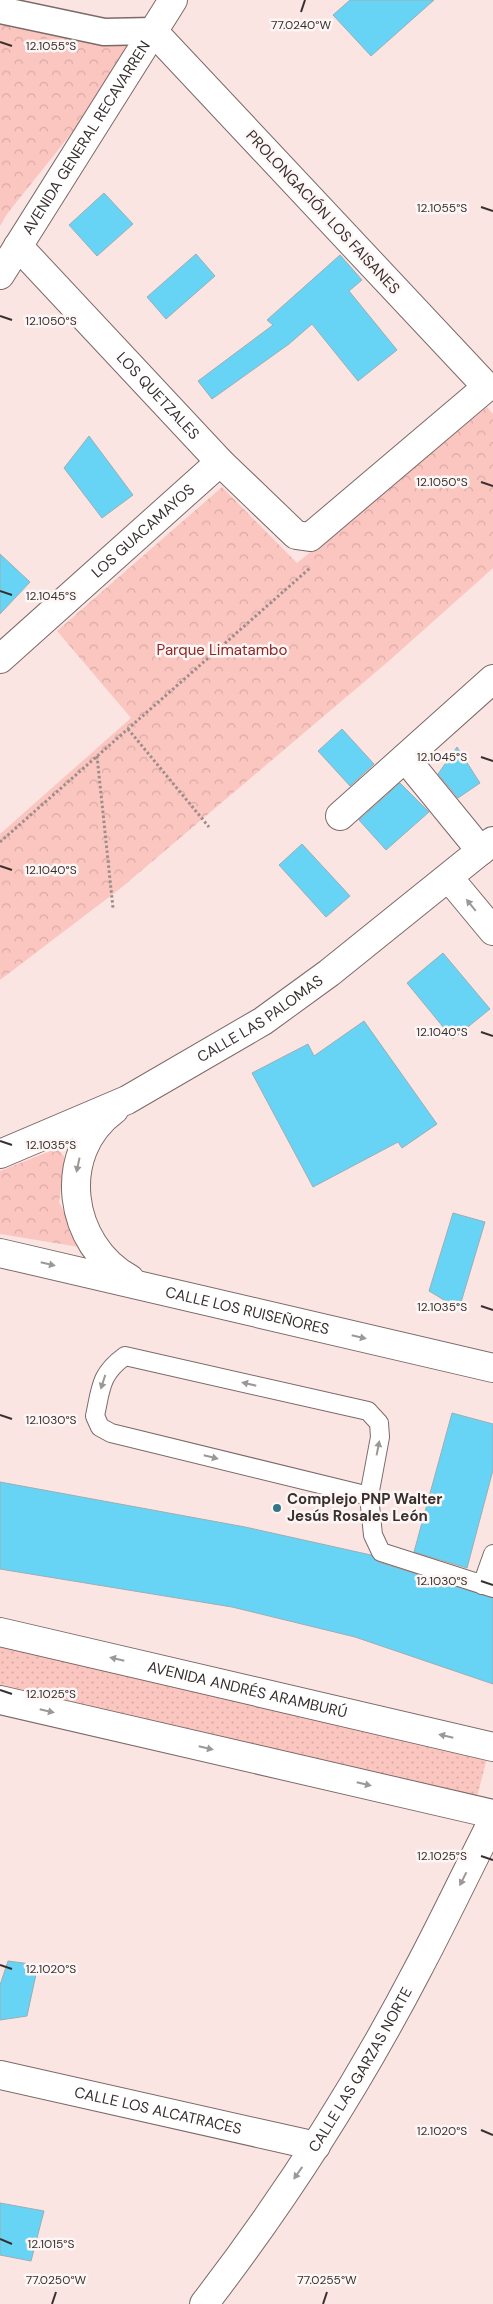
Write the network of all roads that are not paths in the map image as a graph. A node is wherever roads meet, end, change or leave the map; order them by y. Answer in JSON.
{"nodes":[{"id":1,"x":173,"y":0,"type":"edge"},
{"id":2,"x":0,"y":10,"type":"edge"},
{"id":3,"x":153,"y":31,"type":"junction"},
{"id":4,"x":18,"y":246,"type":"junction"},
{"id":5,"x":0,"y":275,"type":"edge"},
{"id":6,"x":490,"y":390,"type":"edge"},
{"id":7,"x":220,"y":462,"type":"junction"},
{"id":8,"x":0,"y":659,"type":"edge"},
{"id":9,"x":493,"y":679,"type":"edge"},
{"id":10,"x":405,"y":758,"type":"junction"},
{"id":11,"x":340,"y":816,"type":"dead end"},
{"id":12,"x":487,"y":846,"type":"edge"},
{"id":13,"x":449,"y":878,"type":"junction"},
{"id":14,"x":493,"y":931,"type":"edge"},
{"id":15,"x":127,"y":1100,"type":"junction"},
{"id":16,"x":0,"y":1154,"type":"edge"},
{"id":17,"x":0,"y":1253,"type":"edge"},
{"id":18,"x":152,"y":1288,"type":"junction"},
{"id":19,"x":493,"y":1368,"type":"edge"},
{"id":20,"x":369,"y":1496,"type":"junction"},
{"id":21,"x":493,"y":1554,"type":"edge"},
{"id":22,"x":487,"y":1586,"type":"edge"},
{"id":23,"x":0,"y":1632,"type":"edge"},
{"id":24,"x":0,"y":1700,"type":"edge"},
{"id":25,"x":493,"y":1747,"type":"edge"},
{"id":26,"x":493,"y":1814,"type":"edge"},
{"id":27,"x":493,"y":1820,"type":"edge"},
{"id":28,"x":0,"y":2075,"type":"edge"},
{"id":29,"x":316,"y":2146,"type":"junction"},
{"id":30,"x":204,"y":2304,"type":"edge"}],
"edges":[{"from":1,"to":3,"type":"street","name":"AVENIDA GENERAL RECAVARREN"},
{"from":2,"to":3,"type":"street"},
{"from":3,"to":4,"type":"street","name":"AVENIDA GENERAL RECAVARREN"},
{"from":3,"to":6,"type":"street","name":"PROLONGACIÓN LOS FAISANES"},
{"from":4,"to":5,"type":"street","name":"AVENIDA GENERAL RECAVARREN"},
{"from":4,"to":7,"type":"street","name":"LOS QUETZALES"},
{"from":6,"to":7,"type":"street","name":"LOS QUETZALES"},
{"from":7,"to":8,"type":"street","name":"LOS GUACAMAYOS"},
{"from":9,"to":10,"type":"street"},
{"from":10,"to":11,"type":"street"},
{"from":10,"to":12,"type":"street"},
{"from":12,"to":13,"type":"street","name":"CALLE LAS PALOMAS"},
{"from":14,"to":13,"type":"street","one_way":true},
{"from":13,"to":15,"type":"street","name":"CALLE LAS PALOMAS"},
{"from":15,"to":16,"type":"street","name":"CALLE LAS PALOMAS"},
{"from":15,"to":18,"type":"street","one_way":true},
{"from":17,"to":18,"type":"street","name":"CALLE LOS RUISEÑORES","one_way":true},
{"from":18,"to":19,"type":"street","name":"CALLE LOS RUISEÑORES","one_way":true},
{"from":20,"to":20,"type":"lane","one_way":true},
{"from":20,"to":22,"type":"lane"},
{"from":21,"to":22,"type":"lane"},
{"from":25,"to":23,"type":"street","name":"AVENIDA ANDRÉS ARAMBURÚ","one_way":true},
{"from":24,"to":26,"type":"street","one_way":true},
{"from":27,"to":29,"type":"street","name":"CALLE LAS GARZAS NORTE","one_way":true},
{"from":28,"to":29,"type":"street","name":"CALLE LOS ALCATRACES"},
{"from":29,"to":30,"type":"street","name":"CALLE LAS GARZAS NORTE","one_way":true}]}
